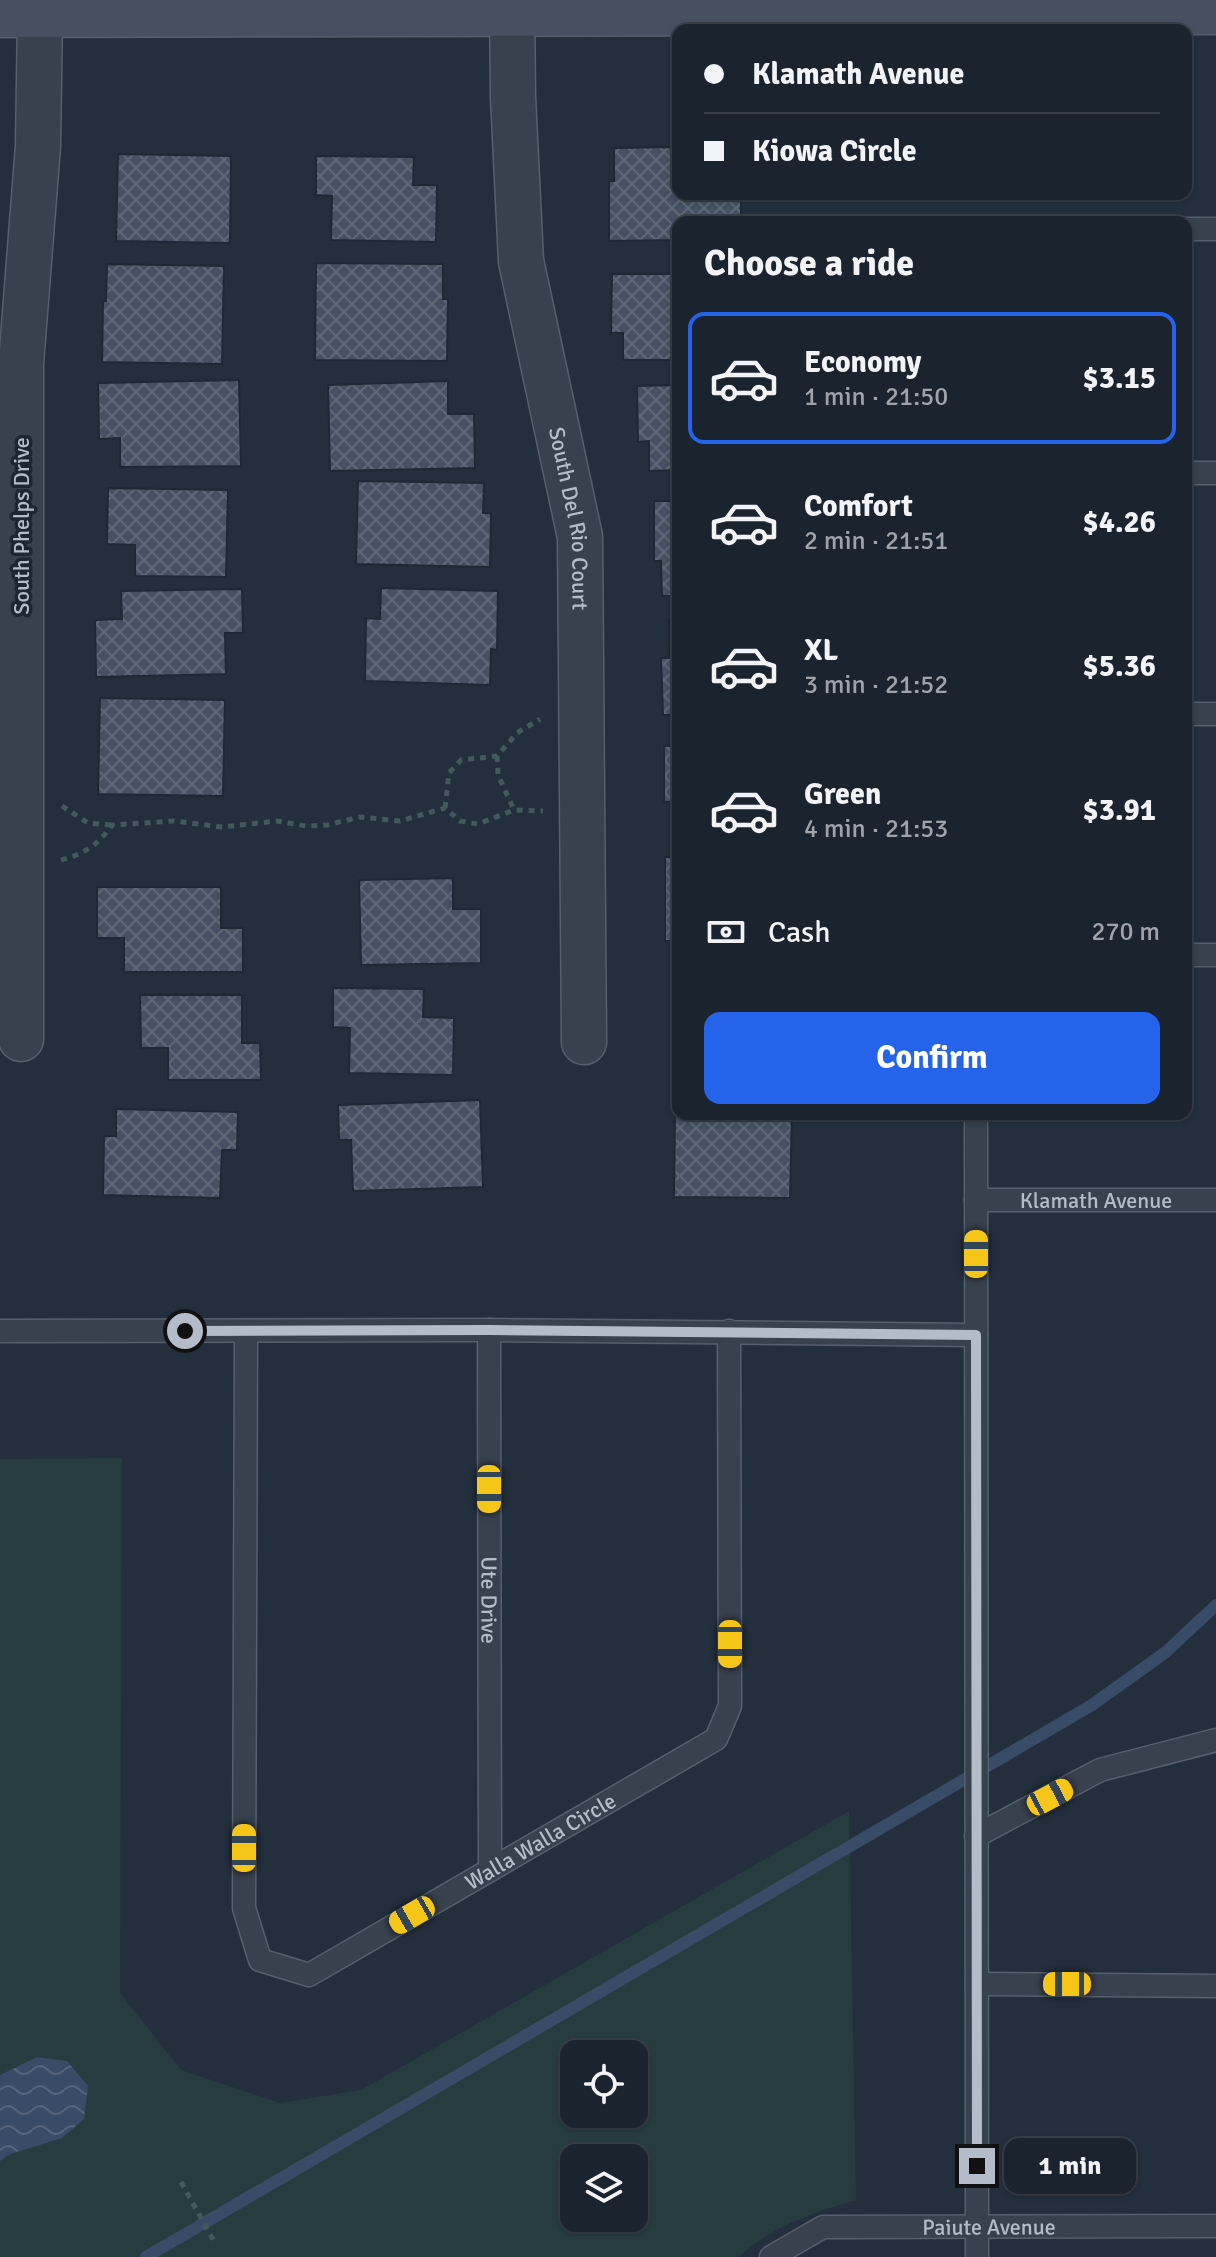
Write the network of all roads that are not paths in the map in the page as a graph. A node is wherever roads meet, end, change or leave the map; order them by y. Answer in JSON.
{"nodes":[{"id":1,"x":512,"y":7,"type":"edge"},
{"id":2,"x":1216,"y":12,"type":"edge"},
{"id":3,"x":20,"y":15,"type":"edge"},
{"id":4,"x":1192,"y":229,"type":"edge"},
{"id":5,"x":1216,"y":229,"type":"edge"},
{"id":6,"x":1192,"y":473,"type":"edge"},
{"id":7,"x":1216,"y":473,"type":"edge"},
{"id":8,"x":1192,"y":714,"type":"edge"},
{"id":9,"x":1216,"y":714,"type":"edge"},
{"id":10,"x":1192,"y":955,"type":"edge"},
{"id":11,"x":1216,"y":955,"type":"edge"},
{"id":12,"x":21,"y":1039,"type":"dead end"},
{"id":13,"x":584,"y":1042,"type":"dead end"},
{"id":14,"x":976,"y":1120,"type":"edge"},
{"id":15,"x":976,"y":1200,"type":"junction"},
{"id":16,"x":1216,"y":1200,"type":"edge"},
{"id":17,"x":489,"y":1330,"type":"junction"},
{"id":18,"x":0,"y":1331,"type":"edge"},
{"id":19,"x":246,"y":1331,"type":"junction"},
{"id":20,"x":729,"y":1331,"type":"junction"},
{"id":21,"x":976,"y":1335,"type":"junction"},
{"id":22,"x":1216,"y":1740,"type":"edge"},
{"id":23,"x":976,"y":1836,"type":"junction"},
{"id":24,"x":490,"y":1870,"type":"junction"},
{"id":25,"x":977,"y":1984,"type":"junction"},
{"id":26,"x":1216,"y":1986,"type":"edge"},
{"id":27,"x":1216,"y":2226,"type":"edge"},
{"id":28,"x":977,"y":2227,"type":"junction"},
{"id":29,"x":771,"y":2257,"type":"edge"},
{"id":30,"x":977,"y":2257,"type":"edge"}],
"edges":[{"from":1,"to":2,"type":"main road"},
{"from":1,"to":3,"type":"main road"},
{"from":1,"to":13,"type":"street","name":"South Del Rio Court"},
{"from":3,"to":12,"type":"street","name":"South Phelps Drive"},
{"from":4,"to":5,"type":"lane"},
{"from":6,"to":7,"type":"lane"},
{"from":8,"to":9,"type":"lane"},
{"from":10,"to":11,"type":"lane"},
{"from":14,"to":15,"type":"lane"},
{"from":15,"to":16,"type":"lane","name":"Klamath Avenue"},
{"from":15,"to":21,"type":"lane"},
{"from":17,"to":19,"type":"lane"},
{"from":17,"to":20,"type":"lane"},
{"from":17,"to":24,"type":"lane","name":"Ute Drive"},
{"from":18,"to":19,"type":"lane"},
{"from":19,"to":24,"type":"lane","name":"Walla Walla Circle"},
{"from":20,"to":21,"type":"lane"},
{"from":20,"to":24,"type":"lane","name":"Walla Walla Circle"},
{"from":21,"to":23,"type":"lane"},
{"from":22,"to":23,"type":"lane"},
{"from":23,"to":25,"type":"lane"},
{"from":25,"to":26,"type":"lane"},
{"from":25,"to":28,"type":"lane"},
{"from":27,"to":28,"type":"lane","name":"Paiute Avenue"},
{"from":28,"to":29,"type":"lane","name":"Paiute Avenue"},
{"from":28,"to":30,"type":"lane"}]}
